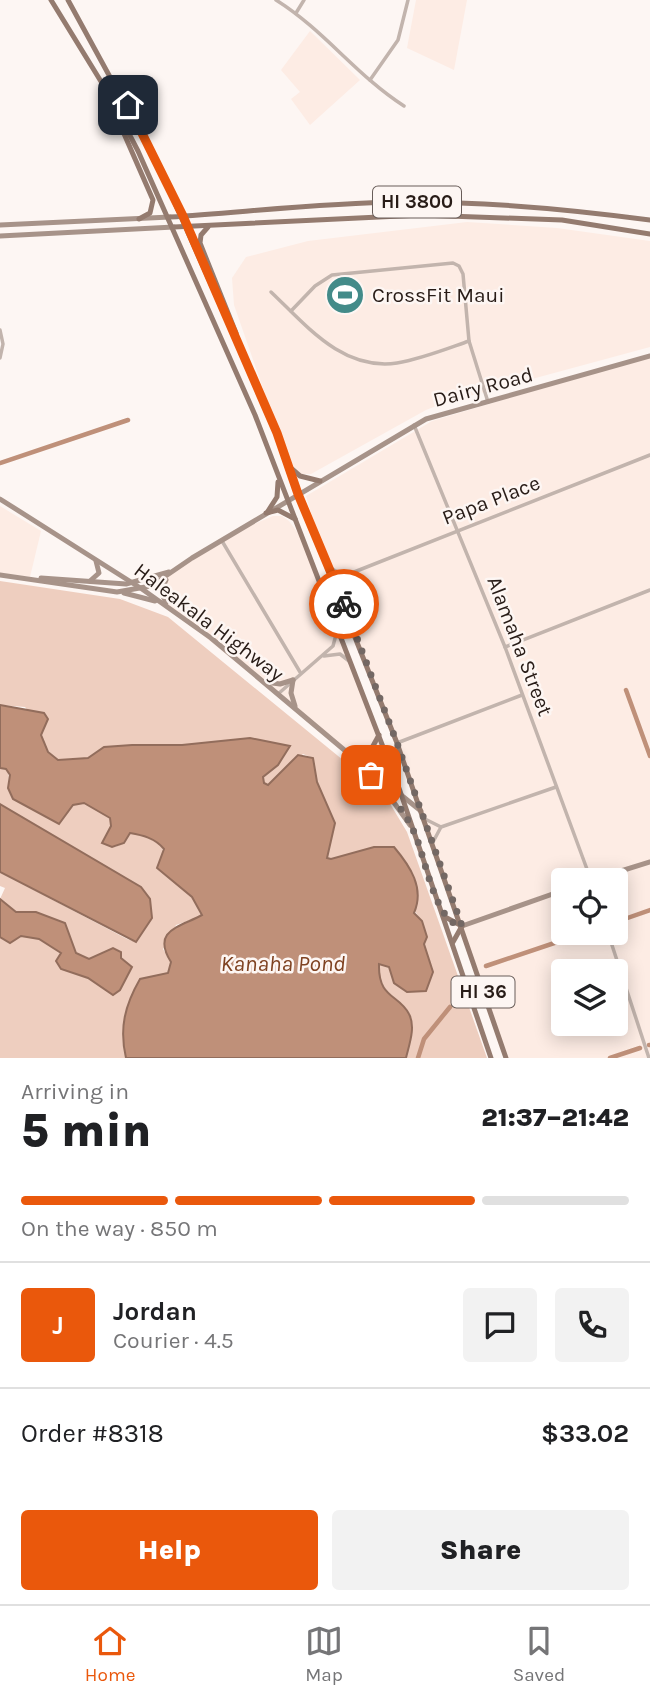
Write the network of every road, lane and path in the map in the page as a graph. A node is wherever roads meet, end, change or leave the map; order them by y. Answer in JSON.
{"nodes":[{"id":1,"x":51,"y":0,"type":"edge"},
{"id":2,"x":70,"y":0,"type":"edge"},
{"id":3,"x":276,"y":0,"type":"edge"},
{"id":4,"x":304,"y":0,"type":"edge"},
{"id":5,"x":408,"y":0,"type":"edge"},
{"id":6,"x":296,"y":13,"type":"junction"},
{"id":7,"x":370,"y":80,"type":"junction"},
{"id":8,"x":105,"y":88,"type":"junction"},
{"id":9,"x":404,"y":106,"type":"dead end"},
{"id":10,"x":183,"y":216,"type":"junction"},
{"id":11,"x":170,"y":217,"type":"junction"},
{"id":12,"x":139,"y":219,"type":"junction"},
{"id":13,"x":650,"y":220,"type":"edge"},
{"id":14,"x":0,"y":225,"type":"edge"},
{"id":15,"x":187,"y":226,"type":"junction"},
{"id":16,"x":217,"y":226,"type":"junction"},
{"id":17,"x":174,"y":227,"type":"junction"},
{"id":18,"x":650,"y":234,"type":"edge"},
{"id":19,"x":0,"y":236,"type":"edge"},
{"id":20,"x":271,"y":292,"type":"dead end"},
{"id":21,"x":291,"y":311,"type":"junction"},
{"id":22,"x":0,"y":330,"type":"edge"},
{"id":23,"x":469,"y":341,"type":"junction"},
{"id":24,"x":241,"y":353,"type":"junction"},
{"id":25,"x":650,"y":356,"type":"edge"},
{"id":26,"x":0,"y":358,"type":"edge"},
{"id":27,"x":488,"y":402,"type":"junction"},
{"id":28,"x":414,"y":425,"type":"junction"},
{"id":29,"x":650,"y":455,"type":"edge"},
{"id":30,"x":287,"y":460,"type":"junction"},
{"id":31,"x":277,"y":476,"type":"junction"},
{"id":32,"x":320,"y":481,"type":"junction"},
{"id":33,"x":298,"y":494,"type":"junction"},
{"id":34,"x":0,"y":499,"type":"edge"},
{"id":35,"x":288,"y":500,"type":"junction"},
{"id":36,"x":266,"y":513,"type":"junction"},
{"id":37,"x":300,"y":527,"type":"junction"},
{"id":38,"x":457,"y":530,"type":"junction"},
{"id":39,"x":222,"y":540,"type":"junction"},
{"id":40,"x":94,"y":559,"type":"junction"},
{"id":41,"x":329,"y":567,"type":"junction"},
{"id":42,"x":170,"y":572,"type":"junction"},
{"id":43,"x":0,"y":575,"type":"edge"},
{"id":44,"x":344,"y":576,"type":"junction"},
{"id":45,"x":34,"y":579,"type":"junction"},
{"id":46,"x":87,"y":581,"type":"junction"},
{"id":47,"x":129,"y":583,"type":"junction"},
{"id":48,"x":75,"y":586,"type":"junction"},
{"id":49,"x":142,"y":589,"type":"junction"},
{"id":50,"x":650,"y":590,"type":"edge"},
{"id":51,"x":117,"y":592,"type":"junction"},
{"id":52,"x":340,"y":593,"type":"junction"},
{"id":53,"x":167,"y":606,"type":"junction"},
{"id":54,"x":336,"y":623,"type":"junction"},
{"id":55,"x":505,"y":647,"type":"junction"},
{"id":56,"x":322,"y":657,"type":"junction"},
{"id":57,"x":352,"y":665,"type":"junction"},
{"id":58,"x":300,"y":672,"type":"junction"},
{"id":59,"x":293,"y":680,"type":"junction"},
{"id":60,"x":263,"y":681,"type":"junction"},
{"id":61,"x":278,"y":694,"type":"junction"},
{"id":62,"x":522,"y":695,"type":"junction"},
{"id":63,"x":296,"y":709,"type":"junction"},
{"id":64,"x":379,"y":736,"type":"junction"},
{"id":65,"x":397,"y":743,"type":"junction"},
{"id":66,"x":384,"y":748,"type":"junction"},
{"id":67,"x":368,"y":755,"type":"junction"},
{"id":68,"x":355,"y":759,"type":"junction"},
{"id":69,"x":556,"y":787,"type":"junction"},
{"id":70,"x":400,"y":792,"type":"junction"},
{"id":71,"x":422,"y":812,"type":"junction"},
{"id":72,"x":425,"y":819,"type":"junction"},
{"id":73,"x":441,"y":827,"type":"junction"},
{"id":74,"x":414,"y":830,"type":"junction"},
{"id":75,"x":433,"y":842,"type":"junction"},
{"id":76,"x":650,"y":862,"type":"edge"},
{"id":77,"x":587,"y":868,"type":"edge"},
{"id":78,"x":628,"y":869,"type":"edge"},
{"id":79,"x":551,"y":895,"type":"edge"},
{"id":80,"x":442,"y":912,"type":"junction"},
{"id":81,"x":462,"y":926,"type":"junction"},
{"id":82,"x":612,"y":945,"type":"edge"},
{"id":83,"x":453,"y":946,"type":"junction"},
{"id":84,"x":491,"y":1058,"type":"edge"},
{"id":85,"x":506,"y":1058,"type":"edge"},
{"id":86,"x":649,"y":1058,"type":"edge"}],
"edges":[{"from":1,"to":8,"type":"main road","number":"HI 36"},
{"from":2,"to":10,"type":"main road","number":"HI 36"},
{"from":3,"to":6,"type":"street"},
{"from":4,"to":6,"type":"street"},
{"from":5,"to":7,"type":"street"},
{"from":6,"to":7,"type":"street"},
{"from":7,"to":9,"type":"street"},
{"from":8,"to":11,"type":"main road","number":"HI 36"},
{"from":8,"to":12,"type":"main road"},
{"from":10,"to":11,"type":"main road","number":"HI 3800"},
{"from":10,"to":13,"type":"main road","number":"HI 3800"},
{"from":10,"to":15,"type":"main road","number":"HI 36"},
{"from":11,"to":12,"type":"street","number":"HI 3800"},
{"from":11,"to":17,"type":"main road","number":"HI 36"},
{"from":12,"to":14,"type":"street","number":"HI 3800"},
{"from":15,"to":16,"type":"main road","number":"HI 3800"},
{"from":15,"to":17,"type":"main road","number":"HI 3800"},
{"from":15,"to":24,"type":"main road","number":"HI 36"},
{"from":16,"to":18,"type":"main road","number":"HI 3800"},
{"from":16,"to":24,"type":"main road"},
{"from":17,"to":19,"type":"street","number":"HI 3800"},
{"from":17,"to":31,"type":"main road","number":"HI 36"},
{"from":20,"to":21,"type":"street"},
{"from":21,"to":23,"type":"street"},
{"from":21,"to":23,"type":"street"},
{"from":22,"to":26,"type":"street"},
{"from":23,"to":27,"type":"street"},
{"from":24,"to":30,"type":"main road","number":"HI 36"},
{"from":25,"to":27,"type":"street","name":"Dairy Road"},
{"from":27,"to":28,"type":"street","name":"Dairy Road"},
{"from":28,"to":32,"type":"street","name":"Dairy Road"},
{"from":28,"to":38,"type":"street","name":"Alamaha Street"},
{"from":29,"to":38,"type":"street","name":"Papa Place"},
{"from":30,"to":32,"type":"main road"},
{"from":30,"to":33,"type":"main road","number":"HI 36"},
{"from":31,"to":35,"type":"main road","number":"HI 36"},
{"from":31,"to":36,"type":"main road"},
{"from":32,"to":33,"type":"street","name":"Dairy Road"},
{"from":33,"to":35,"type":"street","name":"Dairy Road"},
{"from":33,"to":41,"type":"main road","number":"HI 36"},
{"from":34,"to":40,"type":"street","name":"Haleakala Highway"},
{"from":35,"to":36,"type":"street"},
{"from":35,"to":37,"type":"main road","number":"HI 36"},
{"from":36,"to":37,"type":"main road"},
{"from":36,"to":39,"type":"street"},
{"from":37,"to":54,"type":"main road","number":"HI 36"},
{"from":38,"to":44,"type":"street","name":"Papa Place"},
{"from":38,"to":55,"type":"street","name":"Alamaha Street"},
{"from":39,"to":42,"type":"street"},
{"from":39,"to":58,"type":"street"},
{"from":40,"to":46,"type":"street"},
{"from":40,"to":47,"type":"street","name":"Haleakala Highway"},
{"from":41,"to":44,"type":"street"},
{"from":41,"to":52,"type":"main road","number":"HI 36"},
{"from":42,"to":47,"type":"street"},
{"from":42,"to":49,"type":"street"},
{"from":42,"to":53,"type":"street"},
{"from":43,"to":45,"type":"street"},
{"from":44,"to":52,"type":"street"},
{"from":45,"to":46,"type":"street"},
{"from":45,"to":48,"type":"street"},
{"from":46,"to":47,"type":"street"},
{"from":47,"to":48,"type":"street"},
{"from":47,"to":49,"type":"street","name":"Haleakala Highway"},
{"from":48,"to":51,"type":"street"},
{"from":49,"to":51,"type":"street"},
{"from":49,"to":53,"type":"street","name":"Haleakala Highway"},
{"from":50,"to":55,"type":"street"},
{"from":51,"to":53,"type":"street"},
{"from":52,"to":65,"type":"main road","number":"HI 36"},
{"from":53,"to":60,"type":"street","name":"Haleakala Highway"},
{"from":54,"to":56,"type":"street"},
{"from":54,"to":57,"type":"main road","number":"HI 36"},
{"from":55,"to":62,"type":"street","name":"Alamaha Street"},
{"from":56,"to":57,"type":"street"},
{"from":56,"to":58,"type":"street"},
{"from":57,"to":64,"type":"main road","number":"HI 36"},
{"from":58,"to":59,"type":"street"},
{"from":59,"to":60,"type":"street"},
{"from":59,"to":61,"type":"street"},
{"from":59,"to":63,"type":"street"},
{"from":60,"to":61,"type":"street","name":"Haleakala Highway"},
{"from":61,"to":63,"type":"street","name":"Haleakala Highway"},
{"from":62,"to":65,"type":"street"},
{"from":62,"to":69,"type":"street","name":"Alamaha Street"},
{"from":63,"to":68,"type":"street","name":"Haleakala Highway"},
{"from":64,"to":65,"type":"main road"},
{"from":64,"to":66,"type":"main road","number":"HI 36"},
{"from":64,"to":67,"type":"main road"},
{"from":65,"to":66,"type":"main road"},
{"from":65,"to":71,"type":"main road","number":"HI 36"},
{"from":66,"to":67,"type":"street"},
{"from":66,"to":70,"type":"main road","number":"HI 36"},
{"from":67,"to":68,"type":"street"},
{"from":68,"to":70,"type":"street","name":"Haleakala Highway"},
{"from":68,"to":74,"type":"street","name":"Haleakala Highway"},
{"from":69,"to":73,"type":"street"},
{"from":69,"to":77,"type":"street","name":"Alamaha Street"},
{"from":70,"to":71,"type":"street","name":"Haleakala Highway"},
{"from":70,"to":74,"type":"main road","number":"HI 36"},
{"from":71,"to":72,"type":"main road","number":"HI 36"},
{"from":72,"to":73,"type":"street"},
{"from":72,"to":75,"type":"main road","number":"HI 36"},
{"from":73,"to":75,"type":"street"},
{"from":74,"to":80,"type":"main road","number":"HI 36"},
{"from":75,"to":81,"type":"main road","number":"HI 36"},
{"from":76,"to":78,"type":"street"},
{"from":79,"to":81,"type":"street"},
{"from":80,"to":81,"type":"main road"},
{"from":80,"to":83,"type":"main road","number":"HI 36"},
{"from":81,"to":83,"type":"main road","number":"HI 36"},
{"from":81,"to":85,"type":"main road","number":"HI 36"},
{"from":82,"to":86,"type":"street"},
{"from":83,"to":84,"type":"main road","number":"HI 36"}]}
